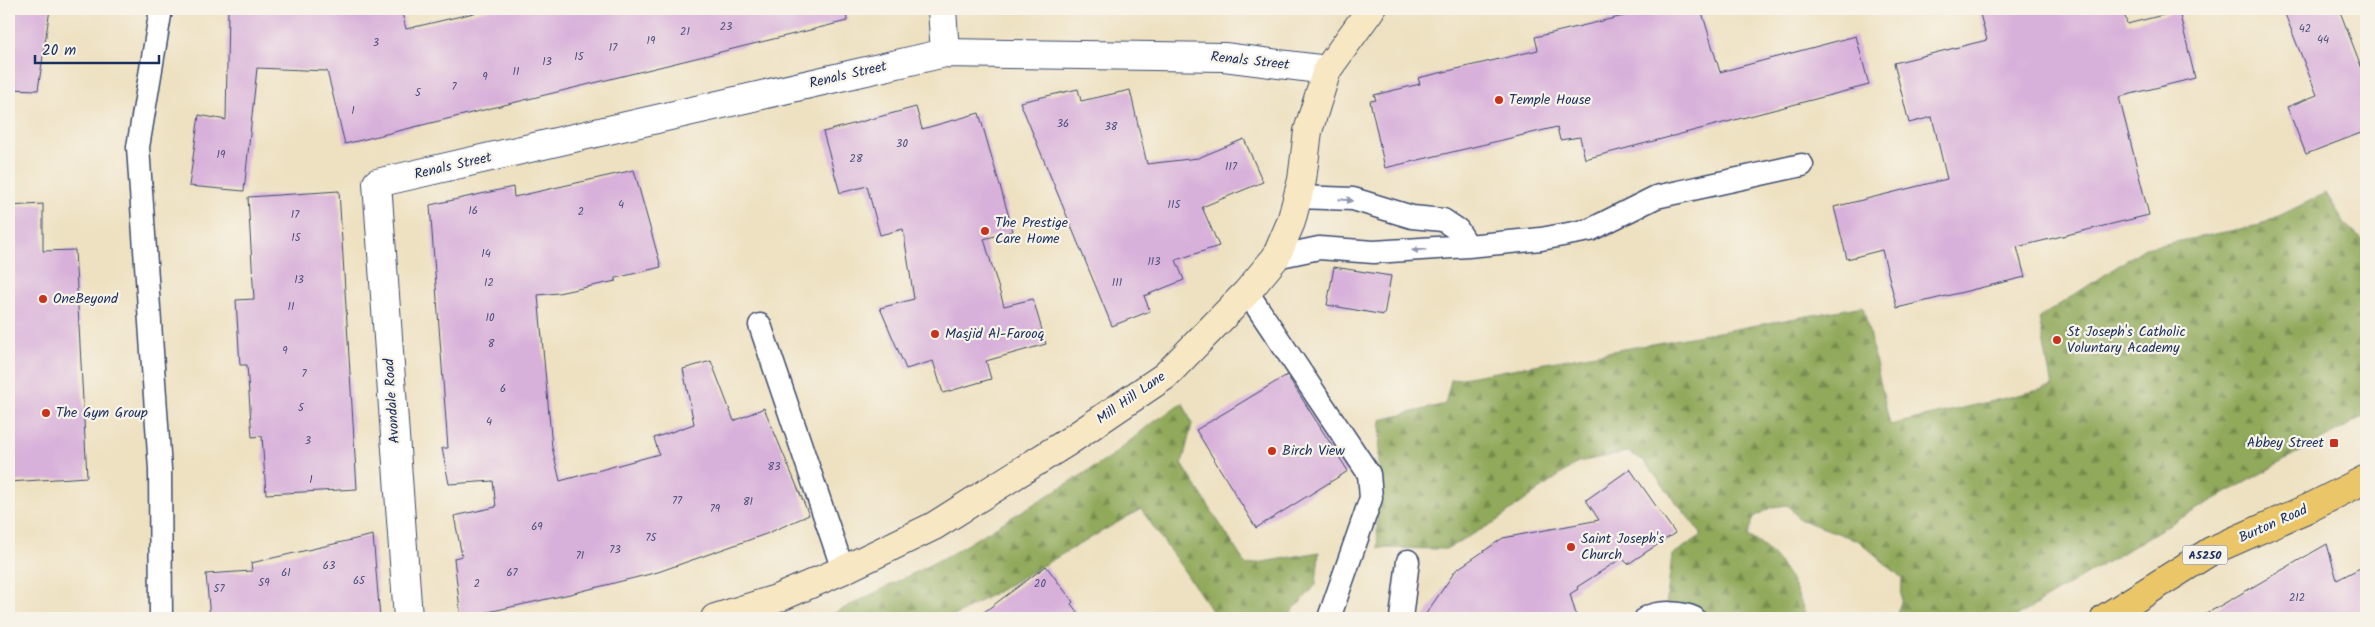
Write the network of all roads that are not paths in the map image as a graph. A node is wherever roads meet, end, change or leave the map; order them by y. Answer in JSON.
{"nodes":[{"id":1,"x":161,"y":9,"type":"edge"},
{"id":2,"x":942,"y":9,"type":"edge"},
{"id":3,"x":1371,"y":9,"type":"edge"},
{"id":4,"x":945,"y":52,"type":"junction"},
{"id":5,"x":1327,"y":70,"type":"junction"},
{"id":6,"x":1802,"y":165,"type":"dead end"},
{"id":7,"x":377,"y":183,"type":"joint"},
{"id":8,"x":1298,"y":197,"type":"junction"},
{"id":9,"x":1468,"y":246,"type":"junction"},
{"id":10,"x":1276,"y":257,"type":"junction"},
{"id":11,"x":1247,"y":292,"type":"junction"},
{"id":12,"x":760,"y":325,"type":"dead end"},
{"id":13,"x":2366,"y":479,"type":"edge"},
{"id":14,"x":1408,"y":561,"type":"dead end"},
{"id":15,"x":843,"y":570,"type":"junction"},
{"id":16,"x":161,"y":618,"type":"edge"},
{"id":17,"x":408,"y":618,"type":"edge"},
{"id":18,"x":715,"y":618,"type":"edge"},
{"id":19,"x":1329,"y":618,"type":"edge"},
{"id":20,"x":1401,"y":618,"type":"edge"},
{"id":21,"x":1646,"y":618,"type":"edge"},
{"id":22,"x":1694,"y":618,"type":"edge"},
{"id":23,"x":2105,"y":618,"type":"edge"}],
"edges":[{"from":1,"to":16,"type":"lane"},
{"from":2,"to":4,"type":"street"},
{"from":3,"to":5,"type":"street","name":"Mill Hill Lane"},
{"from":4,"to":5,"type":"street","name":"Renals Street"},
{"from":4,"to":7,"type":"street","name":"Renals Street"},
{"from":5,"to":8,"type":"street","name":"Mill Hill Lane"},
{"from":6,"to":9,"type":"lane"},
{"from":7,"to":17,"type":"street","name":"Avondale Road"},
{"from":8,"to":9,"type":"lane","one_way":true},
{"from":8,"to":10,"type":"street","name":"Mill Hill Lane"},
{"from":9,"to":10,"type":"lane","one_way":true},
{"from":10,"to":11,"type":"street","name":"Mill Hill Lane"},
{"from":11,"to":15,"type":"street","name":"Mill Hill Lane"},
{"from":11,"to":19,"type":"lane"},
{"from":12,"to":15,"type":"lane"},
{"from":13,"to":23,"type":"main road","name":"Burton Road","number":"A5250"},
{"from":14,"to":20,"type":"lane"},
{"from":15,"to":18,"type":"street","name":"Mill Hill Lane"},
{"from":21,"to":22,"type":"lane"}]}
